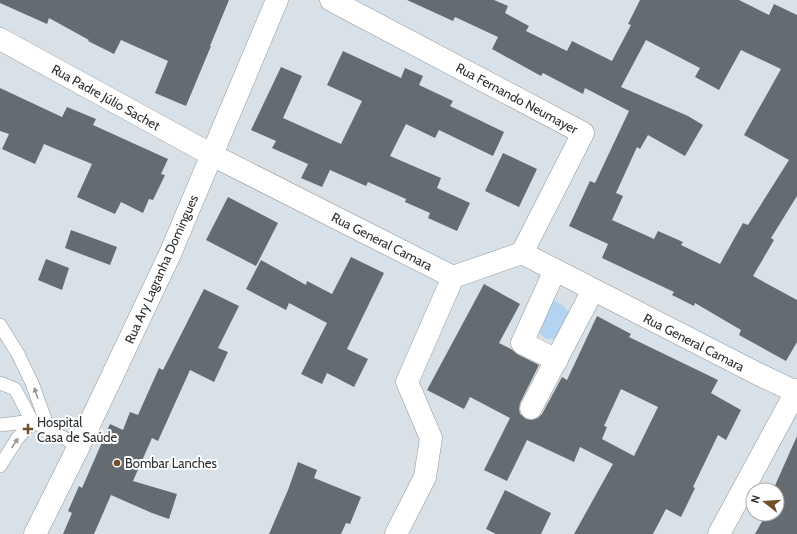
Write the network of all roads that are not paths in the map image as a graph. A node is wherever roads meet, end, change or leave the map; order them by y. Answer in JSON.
{"nodes":[{"id":1,"x":276,"y":0,"type":"edge"},
{"id":2,"x":331,"y":0,"type":"edge"},
{"id":3,"x":0,"y":39,"type":"edge"},
{"id":4,"x":212,"y":155,"type":"junction"},
{"id":5,"x":522,"y":253,"type":"junction"},
{"id":6,"x":555,"y":270,"type":"junction"},
{"id":7,"x":453,"y":278,"type":"junction"},
{"id":8,"x":594,"y":290,"type":"junction"},
{"id":9,"x":0,"y":325,"type":"edge"},
{"id":10,"x":557,"y":360,"type":"junction"},
{"id":11,"x":0,"y":383,"type":"edge"},
{"id":12,"x":797,"y":391,"type":"edge"},
{"id":13,"x":531,"y":408,"type":"dead end"},
{"id":14,"x":32,"y":421,"type":"junction"},
{"id":15,"x":0,"y":425,"type":"edge"},
{"id":16,"x":49,"y":430,"type":"junction"},
{"id":17,"x":79,"y":446,"type":"junction"},
{"id":18,"x":0,"y":466,"type":"edge"},
{"id":19,"x":35,"y":534,"type":"edge"},
{"id":20,"x":396,"y":534,"type":"edge"},
{"id":21,"x":719,"y":534,"type":"edge"}],
"edges":[{"from":1,"to":4,"type":"street","name":"Rua Ary Lagranha Domingues"},
{"from":2,"to":5,"type":"street","name":"Rua Fernando Neumayer"},
{"from":3,"to":4,"type":"street","name":"Rua Padre Júlio Sachet"},
{"from":4,"to":7,"type":"street","name":"Rua General Camara"},
{"from":4,"to":17,"type":"street","name":"Rua Ary Lagranha Domingues"},
{"from":5,"to":6,"type":"street","name":"Rua General Camara"},
{"from":5,"to":7,"type":"street"},
{"from":6,"to":8,"type":"street","name":"Rua General Camara"},
{"from":6,"to":10,"type":"street"},
{"from":7,"to":20,"type":"street"},
{"from":8,"to":10,"type":"street"},
{"from":8,"to":12,"type":"street","name":"Rua General Camara"},
{"from":16,"to":9,"type":"lane","one_way":true},
{"from":10,"to":13,"type":"street"},
{"from":11,"to":14,"type":"lane"},
{"from":12,"to":21,"type":"street"},
{"from":14,"to":15,"type":"lane"},
{"from":14,"to":16,"type":"lane"},
{"from":18,"to":14,"type":"lane","one_way":true},
{"from":16,"to":17,"type":"lane"},
{"from":17,"to":19,"type":"street","name":"Rua Ary Lagranha Domingues"}]}
